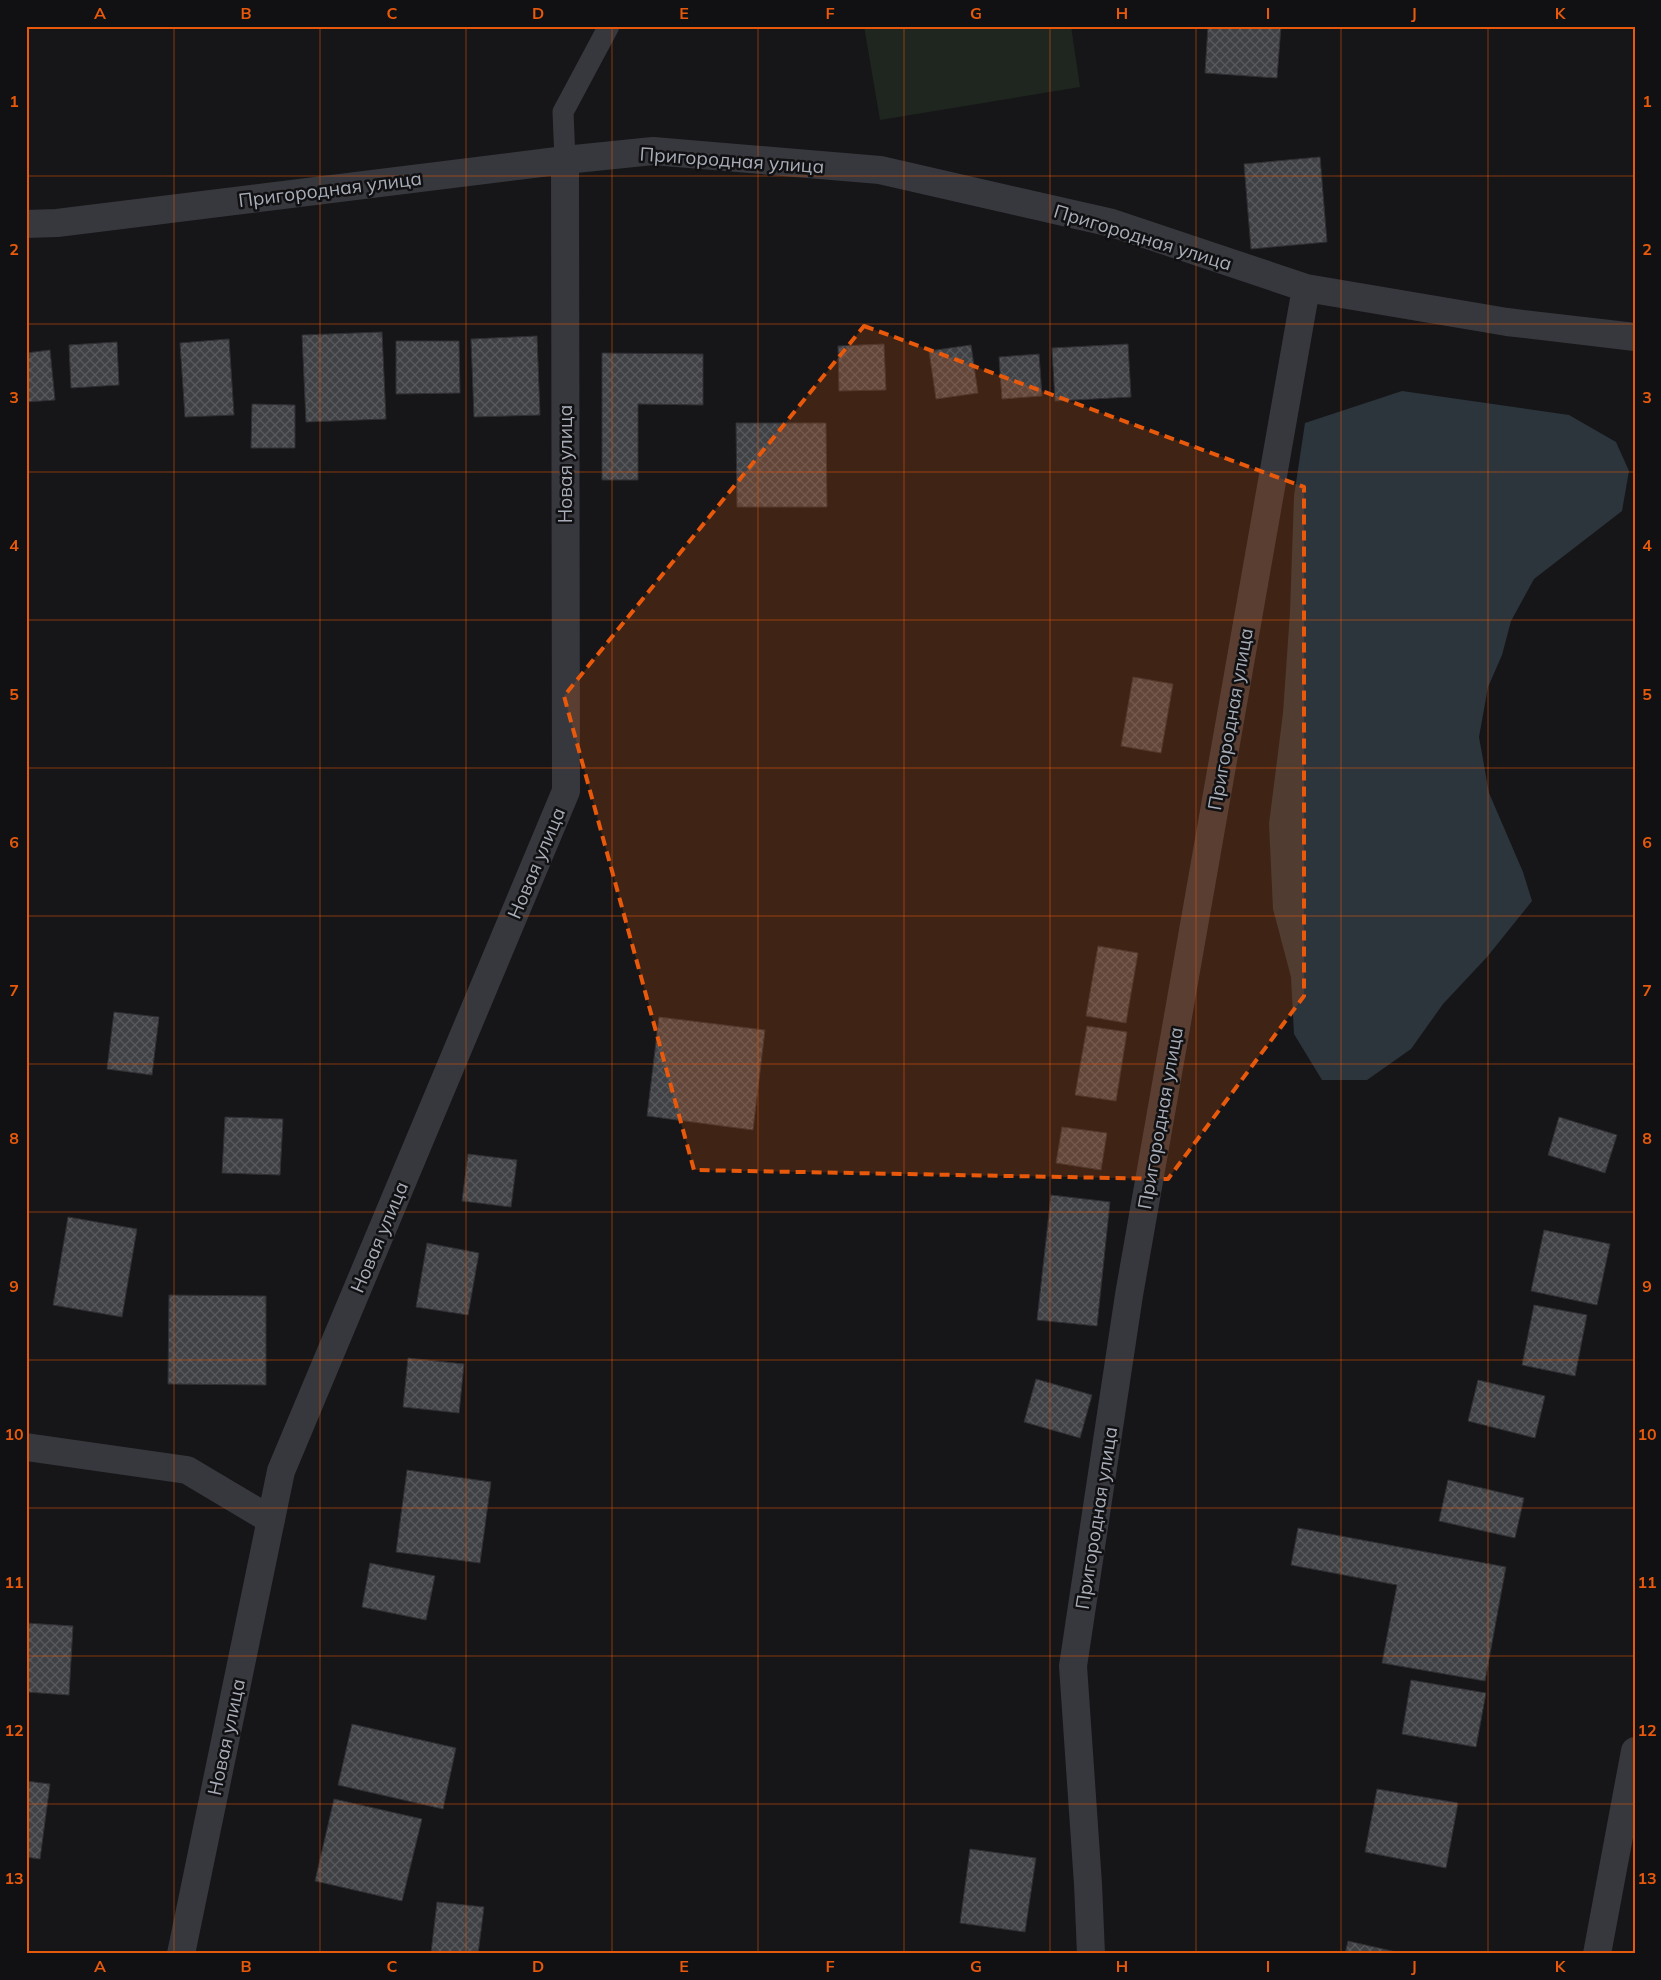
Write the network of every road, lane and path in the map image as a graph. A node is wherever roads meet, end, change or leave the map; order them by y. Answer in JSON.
{"nodes":[{"id":1,"x":610,"y":26,"type":"edge"},
{"id":2,"x":564,"y":160,"type":"junction"},
{"id":3,"x":26,"y":224,"type":"edge"},
{"id":4,"x":1306,"y":288,"type":"junction"},
{"id":5,"x":1635,"y":337,"type":"edge"},
{"id":6,"x":26,"y":1447,"type":"edge"},
{"id":7,"x":271,"y":1520,"type":"junction"},
{"id":8,"x":1635,"y":1750,"type":"edge"},
{"id":9,"x":181,"y":1954,"type":"edge"},
{"id":10,"x":1091,"y":1954,"type":"edge"},
{"id":11,"x":1597,"y":1954,"type":"edge"}],
"edges":[{"from":1,"to":2,"type":"lane"},
{"from":2,"to":3,"type":"street","name":"Пригородная улица"},
{"from":2,"to":4,"type":"street","name":"Пригородная улица"},
{"from":2,"to":7,"type":"street","name":"Новая улица"},
{"from":4,"to":5,"type":"street","name":"Пригородная улица"},
{"from":4,"to":10,"type":"street","name":"Пригородная улица"},
{"from":6,"to":7,"type":"street"},
{"from":7,"to":9,"type":"street","name":"Новая улица"},
{"from":8,"to":11,"type":"street"}]}
